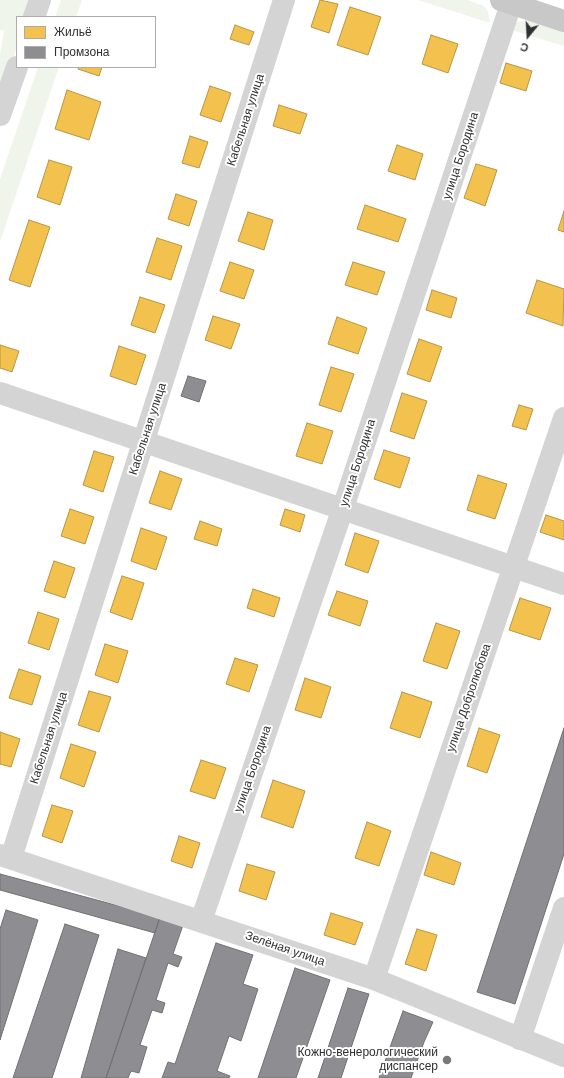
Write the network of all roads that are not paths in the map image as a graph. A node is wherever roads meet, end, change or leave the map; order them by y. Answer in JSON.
{"nodes":[{"id":1,"x":40,"y":0,"type":"edge"},
{"id":2,"x":284,"y":0,"type":"edge"},
{"id":3,"x":506,"y":2,"type":"edge"},
{"id":4,"x":544,"y":7,"type":"edge"},
{"id":5,"x":34,"y":16,"type":"edge"},
{"id":6,"x":564,"y":21,"type":"edge"},
{"id":7,"x":17,"y":68,"type":"edge"},
{"id":8,"x":0,"y":115,"type":"edge"},
{"id":9,"x":0,"y":393,"type":"edge"},
{"id":10,"x":564,"y":418,"type":"edge"},
{"id":11,"x":144,"y":441,"type":"junction"},
{"id":12,"x":343,"y":508,"type":"junction"},
{"id":13,"x":513,"y":567,"type":"junction"},
{"id":14,"x":564,"y":584,"type":"edge"},
{"id":15,"x":5,"y":856,"type":"edge"},
{"id":16,"x":564,"y":908,"type":"edge"},
{"id":17,"x":201,"y":921,"type":"junction"},
{"id":18,"x":374,"y":979,"type":"junction"},
{"id":19,"x":520,"y":1039,"type":"junction"},
{"id":20,"x":564,"y":1056,"type":"edge"}],
"edges":[{"from":1,"to":5,"type":"street"},
{"from":2,"to":11,"type":"street","name":"Кабельная улица"},
{"from":3,"to":4,"type":"main road"},
{"from":3,"to":12,"type":"street","name":"улица Бородина"},
{"from":4,"to":6,"type":"main road"},
{"from":7,"to":8,"type":"street"},
{"from":9,"to":11,"type":"street"},
{"from":10,"to":13,"type":"street","name":"улица Добролюбова"},
{"from":11,"to":12,"type":"street"},
{"from":11,"to":15,"type":"street","name":"Кабельная улица"},
{"from":12,"to":13,"type":"street"},
{"from":12,"to":17,"type":"street","name":"улица Бородина"},
{"from":13,"to":14,"type":"street"},
{"from":13,"to":18,"type":"street","name":"улица Добролюбова"},
{"from":15,"to":17,"type":"street","name":"Зелёная улица"},
{"from":16,"to":19,"type":"street"},
{"from":17,"to":18,"type":"street","name":"Зелёная улица"},
{"from":18,"to":19,"type":"street","name":"Зелёная улица"},
{"from":19,"to":20,"type":"street","name":"Зелёная улица"}]}
